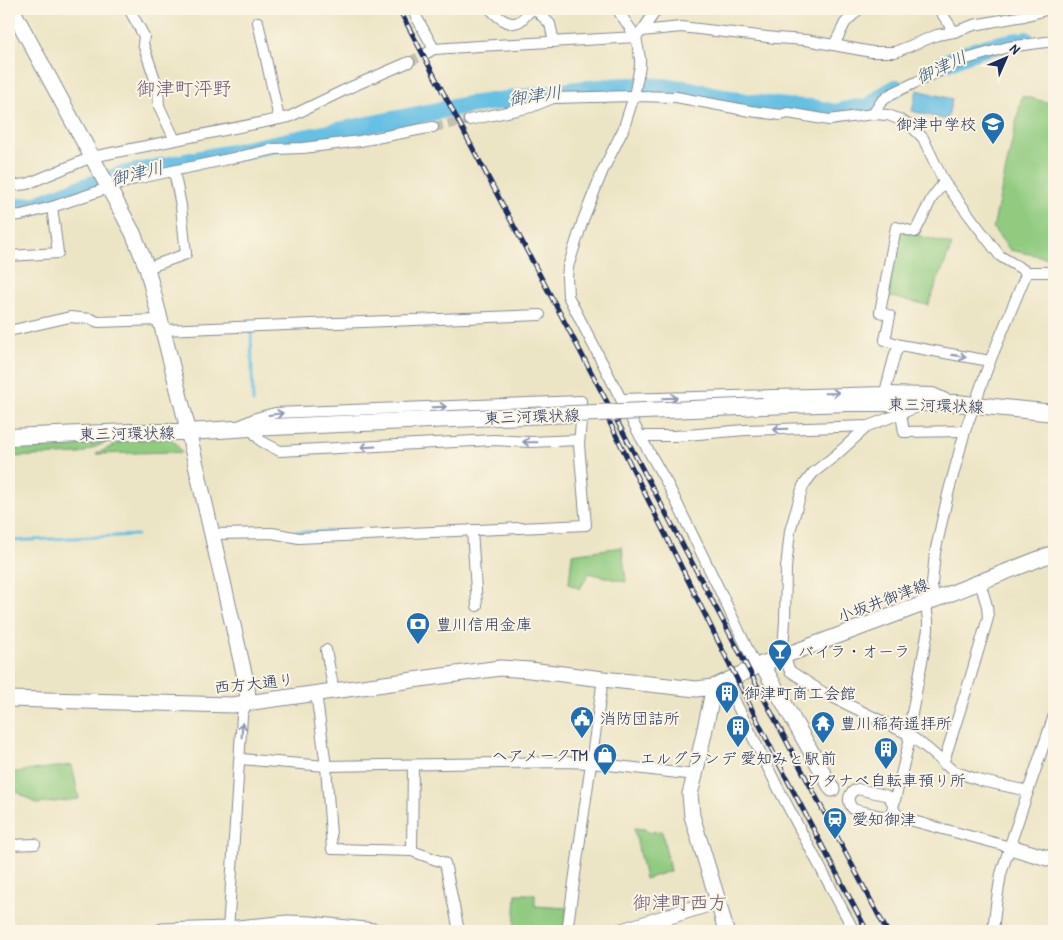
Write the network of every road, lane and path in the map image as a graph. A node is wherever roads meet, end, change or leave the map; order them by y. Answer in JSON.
{"nodes":[{"id":1,"x":12,"y":9,"type":"edge"},
{"id":2,"x":129,"y":9,"type":"edge"},
{"id":3,"x":412,"y":9,"type":"edge"},
{"id":4,"x":490,"y":9,"type":"edge"},
{"id":5,"x":534,"y":9,"type":"edge"},
{"id":6,"x":616,"y":9,"type":"edge"},
{"id":7,"x":656,"y":9,"type":"edge"},
{"id":8,"x":859,"y":9,"type":"edge"},
{"id":9,"x":939,"y":9,"type":"edge"},
{"id":10,"x":1049,"y":9,"type":"edge"},
{"id":11,"x":258,"y":22,"type":"dead end"},
{"id":12,"x":954,"y":32,"type":"junction"},
{"id":13,"x":639,"y":34,"type":"junction"},
{"id":14,"x":1054,"y":41,"type":"edge"},
{"id":15,"x":554,"y":42,"type":"junction"},
{"id":16,"x":834,"y":45,"type":"junction"},
{"id":17,"x":409,"y":62,"type":"tunnel mouth"},
{"id":18,"x":634,"y":93,"type":"junction"},
{"id":19,"x":873,"y":114,"type":"junction"},
{"id":20,"x":279,"y":119,"type":"junction"},
{"id":21,"x":469,"y":120,"type":"tunnel mouth"},
{"id":22,"x":433,"y":127,"type":"tunnel mouth"},
{"id":23,"x":175,"y":140,"type":"junction"},
{"id":24,"x":93,"y":158,"type":"junction"},
{"id":25,"x":174,"y":171,"type":"junction"},
{"id":26,"x":944,"y":182,"type":"junction"},
{"id":27,"x":9,"y":186,"type":"edge"},
{"id":28,"x":108,"y":186,"type":"junction"},
{"id":29,"x":52,"y":207,"type":"junction"},
{"id":30,"x":9,"y":216,"type":"edge"},
{"id":31,"x":9,"y":256,"type":"edge"},
{"id":32,"x":147,"y":268,"type":"junction"},
{"id":33,"x":1027,"y":272,"type":"junction"},
{"id":34,"x":1054,"y":272,"type":"edge"},
{"id":35,"x":540,"y":315,"type":"dead end"},
{"id":36,"x":162,"y":325,"type":"junction"},
{"id":37,"x":9,"y":331,"type":"edge"},
{"id":38,"x":900,"y":345,"type":"junction"},
{"id":39,"x":990,"y":361,"type":"junction"},
{"id":40,"x":885,"y":392,"type":"junction"},
{"id":41,"x":621,"y":399,"type":"junction"},
{"id":42,"x":929,"y":403,"type":"junction"},
{"id":43,"x":956,"y":403,"type":"junction"},
{"id":44,"x":975,"y":404,"type":"junction"},
{"id":45,"x":1054,"y":413,"type":"edge"},
{"id":46,"x":901,"y":414,"type":"junction"},
{"id":47,"x":868,"y":426,"type":"junction"},
{"id":48,"x":250,"y":428,"type":"junction"},
{"id":49,"x":230,"y":429,"type":"junction"},
{"id":50,"x":965,"y":431,"type":"junction"},
{"id":51,"x":188,"y":432,"type":"junction"},
{"id":52,"x":640,"y":436,"type":"junction"},
{"id":53,"x":9,"y":437,"type":"edge"},
{"id":54,"x":579,"y":440,"type":"junction"},
{"id":55,"x":472,"y":530,"type":"junction"},
{"id":56,"x":212,"y":534,"type":"junction"},
{"id":57,"x":1054,"y":553,"type":"edge"},
{"id":58,"x":980,"y":582,"type":"junction"},
{"id":59,"x":930,"y":601,"type":"junction"},
{"id":60,"x":477,"y":606,"type":"dead end"},
{"id":61,"x":326,"y":650,"type":"dead end"},
{"id":62,"x":784,"y":656,"type":"junction"},
{"id":63,"x":759,"y":665,"type":"junction"},
{"id":64,"x":603,"y":679,"type":"junction"},
{"id":65,"x":719,"y":684,"type":"junction"},
{"id":66,"x":334,"y":691,"type":"junction"},
{"id":67,"x":316,"y":693,"type":"junction"},
{"id":68,"x":9,"y":699,"type":"edge"},
{"id":69,"x":248,"y":702,"type":"junction"},
{"id":70,"x":1054,"y":715,"type":"edge"},
{"id":71,"x":908,"y":734,"type":"junction"},
{"id":72,"x":1050,"y":743,"type":"edge"},
{"id":73,"x":240,"y":759,"type":"junction"},
{"id":74,"x":592,"y":763,"type":"junction"},
{"id":75,"x":943,"y":764,"type":"junction"},
{"id":76,"x":413,"y":765,"type":"junction"},
{"id":77,"x":326,"y":766,"type":"junction"},
{"id":78,"x":695,"y":775,"type":"junction"},
{"id":79,"x":854,"y":791,"type":"junction"},
{"id":80,"x":1028,"y":791,"type":"junction"},
{"id":81,"x":835,"y":792,"type":"junction"},
{"id":82,"x":890,"y":796,"type":"junction"},
{"id":83,"x":893,"y":808,"type":"junction"},
{"id":84,"x":853,"y":809,"type":"junction"},
{"id":85,"x":884,"y":816,"type":"junction"},
{"id":86,"x":902,"y":818,"type":"junction"},
{"id":87,"x":35,"y":844,"type":"dead end"},
{"id":88,"x":9,"y":845,"type":"edge"},
{"id":89,"x":1010,"y":847,"type":"junction"},
{"id":90,"x":412,"y":851,"type":"junction"},
{"id":91,"x":1054,"y":860,"type":"edge"},
{"id":92,"x":718,"y":901,"type":"junction"},
{"id":93,"x":228,"y":930,"type":"edge"},
{"id":94,"x":162,"y":931,"type":"edge"},
{"id":95,"x":374,"y":931,"type":"edge"},
{"id":96,"x":459,"y":931,"type":"edge"},
{"id":97,"x":567,"y":931,"type":"edge"},
{"id":98,"x":622,"y":931,"type":"edge"},
{"id":99,"x":726,"y":931,"type":"edge"},
{"id":100,"x":854,"y":931,"type":"edge"},
{"id":101,"x":993,"y":931,"type":"edge"}],
"edges":[{"from":1,"to":24,"type":"street"},
{"from":2,"to":23,"type":"street"},
{"from":3,"to":15,"type":"street"},
{"from":4,"to":5,"type":"street"},
{"from":5,"to":15,"type":"street"},
{"from":6,"to":13,"type":"street"},
{"from":7,"to":13,"type":"street"},
{"from":8,"to":16,"type":"street"},
{"from":9,"to":12,"type":"street"},
{"from":10,"to":12,"type":"street"},
{"from":11,"to":20,"type":"street"},
{"from":12,"to":16,"type":"street"},
{"from":13,"to":15,"type":"street"},
{"from":13,"to":16,"type":"street"},
{"from":13,"to":18,"type":"street"},
{"from":14,"to":19,"type":"street"},
{"from":17,"to":20,"type":"street"},
{"from":18,"to":19,"type":"street"},
{"from":18,"to":21,"type":"street"},
{"from":18,"to":41,"type":"street"},
{"from":19,"to":26,"type":"street"},
{"from":20,"to":23,"type":"street"},
{"from":22,"to":25,"type":"street"},
{"from":23,"to":24,"type":"street"},
{"from":24,"to":27,"type":"street"},
{"from":24,"to":28,"type":"street"},
{"from":25,"to":28,"type":"street"},
{"from":25,"to":32,"type":"street"},
{"from":26,"to":33,"type":"street"},
{"from":26,"to":38,"type":"street"},
{"from":28,"to":29,"type":"street"},
{"from":28,"to":32,"type":"street"},
{"from":29,"to":30,"type":"street"},
{"from":29,"to":31,"type":"street"},
{"from":32,"to":36,"type":"street"},
{"from":33,"to":34,"type":"street"},
{"from":33,"to":39,"type":"street"},
{"from":35,"to":36,"type":"street"},
{"from":36,"to":37,"type":"street"},
{"from":36,"to":51,"type":"street"},
{"from":38,"to":39,"type":"street","one_way":true},
{"from":38,"to":40,"type":"street"},
{"from":39,"to":44,"type":"street"},
{"from":41,"to":40,"type":"street","one_way":true},
{"from":40,"to":43,"type":"street"},
{"from":41,"to":52,"type":"street"},
{"from":42,"to":43,"type":"main road","name":"東三河環状線"},
{"from":42,"to":46,"type":"street"},
{"from":42,"to":48,"type":"main road","name":"東三河環状線","bridge":true},
{"from":43,"to":44,"type":"main road","name":"東三河環状線"},
{"from":44,"to":45,"type":"main road","name":"東三河環状線"},
{"from":44,"to":50,"type":"street"},
{"from":46,"to":47,"type":"street"},
{"from":46,"to":50,"type":"street"},
{"from":47,"to":52,"type":"street","one_way":true},
{"from":47,"to":62,"type":"street"},
{"from":48,"to":49,"type":"main road","name":"東三河環状線"},
{"from":54,"to":48,"type":"street","one_way":true},
{"from":49,"to":51,"type":"main road","name":"東三河環状線"},
{"from":49,"to":54,"type":"street","one_way":true},
{"from":50,"to":59,"type":"street"},
{"from":51,"to":53,"type":"main road","name":"東三河環状線"},
{"from":51,"to":56,"type":"street"},
{"from":52,"to":63,"type":"street"},
{"from":54,"to":55,"type":"street"},
{"from":55,"to":56,"type":"street"},
{"from":55,"to":60,"type":"street"},
{"from":56,"to":69,"type":"street"},
{"from":57,"to":58,"type":"street","name":"小坂井御津線"},
{"from":58,"to":59,"type":"street","name":"小坂井御津線"},
{"from":58,"to":75,"type":"street"},
{"from":59,"to":62,"type":"street","name":"小坂井御津線"},
{"from":59,"to":71,"type":"street"},
{"from":61,"to":66,"type":"street"},
{"from":62,"to":63,"type":"street","name":"小坂井御津線"},
{"from":62,"to":71,"type":"street"},
{"from":63,"to":65,"type":"street","name":"小坂井御津線"},
{"from":63,"to":81,"type":"street"},
{"from":64,"to":65,"type":"street","name":"小坂井御津線"},
{"from":64,"to":66,"type":"street","name":"西方大通り"},
{"from":64,"to":74,"type":"street"},
{"from":65,"to":78,"type":"street"},
{"from":65,"to":100,"type":"street"},
{"from":66,"to":67,"type":"street","name":"西方大通り"},
{"from":67,"to":69,"type":"street","name":"西方大通り"},
{"from":67,"to":77,"type":"street"},
{"from":68,"to":69,"type":"street","name":"西方大通り"},
{"from":73,"to":69,"type":"street","one_way":true},
{"from":70,"to":72,"type":"street"},
{"from":71,"to":75,"type":"street"},
{"from":71,"to":82,"type":"street"},
{"from":72,"to":80,"type":"street"},
{"from":73,"to":77,"type":"street"},
{"from":73,"to":93,"type":"street"},
{"from":74,"to":76,"type":"street"},
{"from":74,"to":78,"type":"street"},
{"from":74,"to":97,"type":"street"},
{"from":75,"to":80,"type":"street"},
{"from":76,"to":77,"type":"street"},
{"from":76,"to":90,"type":"street"},
{"from":77,"to":90,"type":"street"},
{"from":78,"to":92,"type":"street"},
{"from":79,"to":81,"type":"street"},
{"from":79,"to":82,"type":"street"},
{"from":79,"to":84,"type":"street"},
{"from":80,"to":89,"type":"street"},
{"from":81,"to":84,"type":"street"},
{"from":82,"to":83,"type":"street"},
{"from":83,"to":85,"type":"street"},
{"from":83,"to":86,"type":"street"},
{"from":84,"to":85,"type":"street"},
{"from":85,"to":86,"type":"street"},
{"from":86,"to":89,"type":"street"},
{"from":87,"to":88,"type":"street"},
{"from":89,"to":91,"type":"street"},
{"from":89,"to":101,"type":"street"},
{"from":90,"to":96,"type":"street"},
{"from":92,"to":98,"type":"street"},
{"from":92,"to":99,"type":"street"},
{"from":93,"to":94,"type":"street"},
{"from":93,"to":95,"type":"street"}]}
